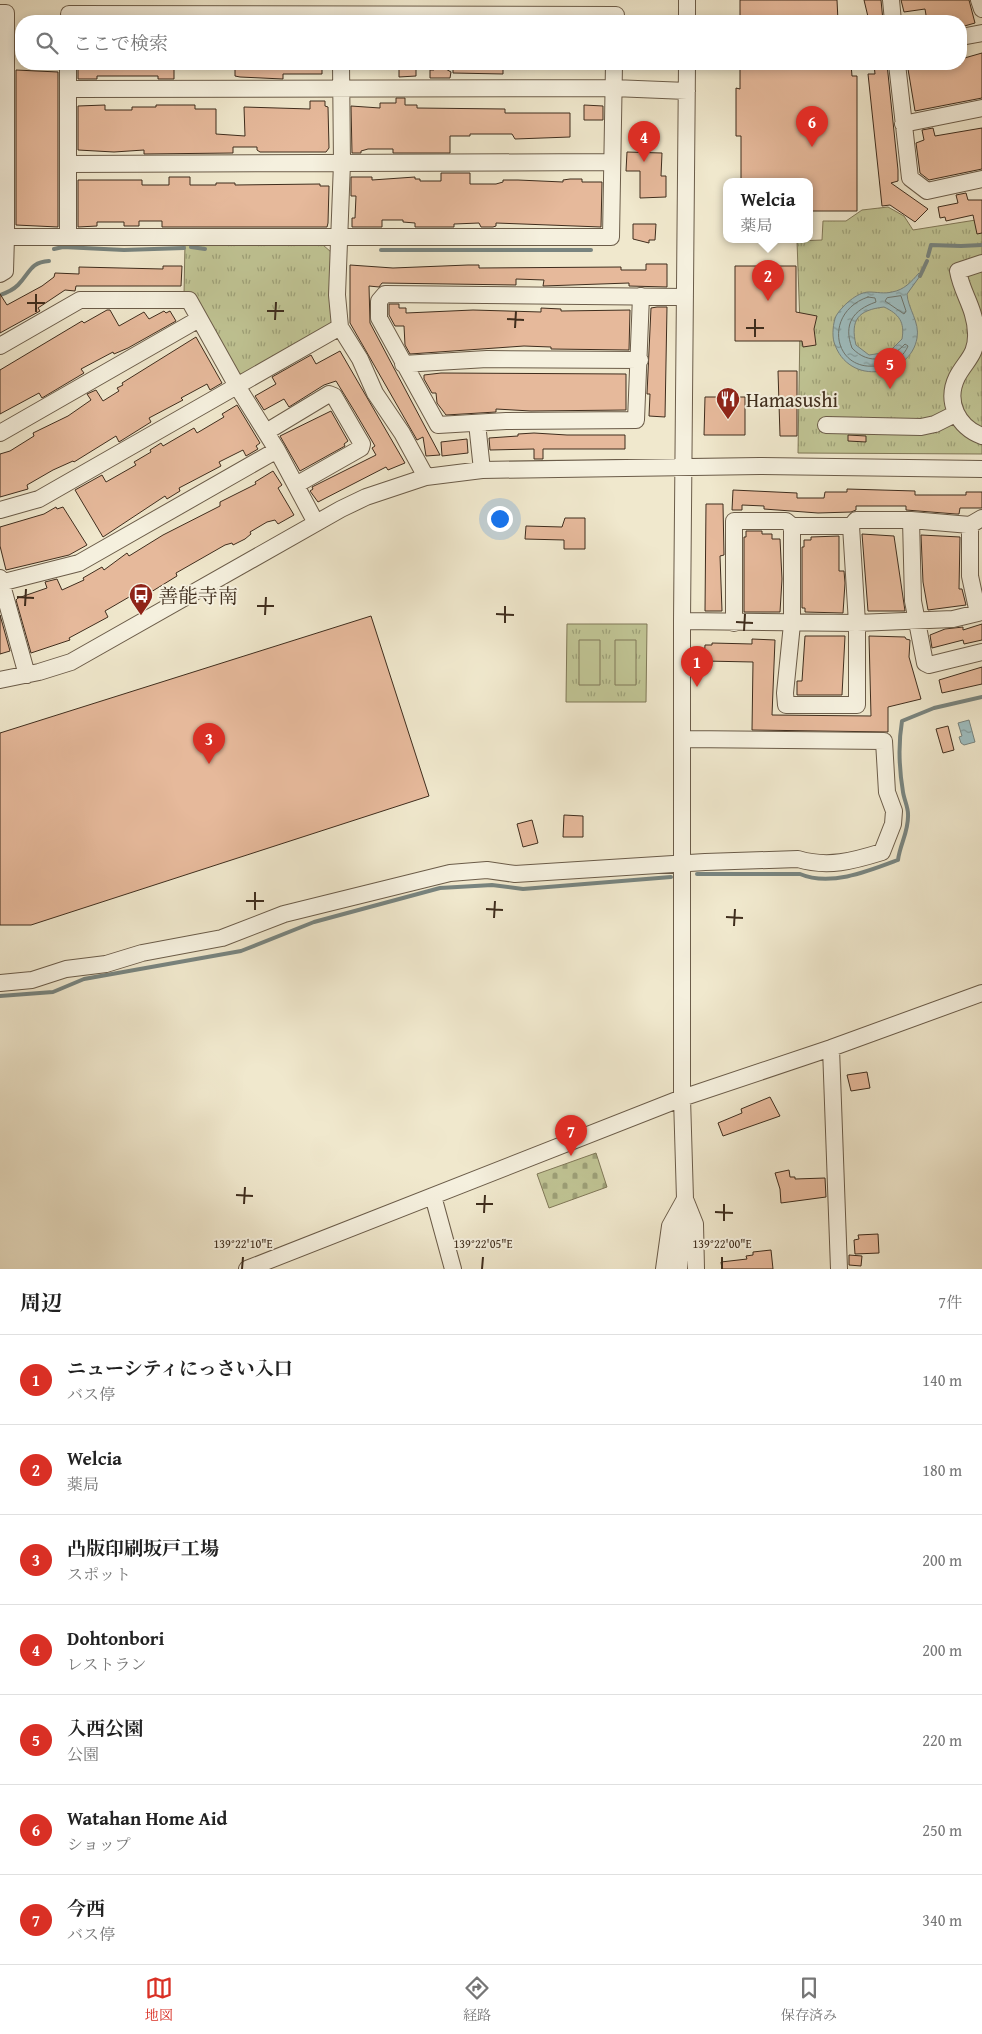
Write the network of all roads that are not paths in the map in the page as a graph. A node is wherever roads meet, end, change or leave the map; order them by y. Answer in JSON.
{"nodes":[{"id":1,"x":687,"y":0,"type":"edge"},
{"id":2,"x":891,"y":0,"type":"edge"},
{"id":3,"x":979,"y":0,"type":"edge"},
{"id":4,"x":982,"y":9,"type":"edge"},
{"id":5,"x":69,"y":12,"type":"edge"},
{"id":6,"x":341,"y":12,"type":"edge"},
{"id":7,"x":0,"y":14,"type":"edge"},
{"id":8,"x":616,"y":15,"type":"edge"},
{"id":9,"x":687,"y":15,"type":"edge"},
{"id":10,"x":892,"y":15,"type":"edge"},
{"id":11,"x":982,"y":33,"type":"edge"},
{"id":12,"x":967,"y":37,"type":"edge"},
{"id":13,"x":68,"y":70,"type":"edge"},
{"id":14,"x":341,"y":70,"type":"edge"},
{"id":15,"x":614,"y":70,"type":"edge"},
{"id":16,"x":687,"y":70,"type":"edge"},
{"id":17,"x":898,"y":70,"type":"edge"},
{"id":18,"x":613,"y":88,"type":"junction"},
{"id":19,"x":68,"y":89,"type":"junction"},
{"id":20,"x":3,"y":90,"type":"edge"},
{"id":21,"x":341,"y":90,"type":"junction"},
{"id":22,"x":687,"y":91,"type":"junction"},
{"id":23,"x":982,"y":108,"type":"edge"},
{"id":24,"x":903,"y":124,"type":"junction"},
{"id":25,"x":612,"y":162,"type":"junction"},
{"id":26,"x":342,"y":163,"type":"junction"},
{"id":27,"x":3,"y":164,"type":"edge"},
{"id":28,"x":68,"y":164,"type":"junction"},
{"id":29,"x":982,"y":179,"type":"edge"},
{"id":30,"x":3,"y":237,"type":"edge"},
{"id":31,"x":68,"y":237,"type":"junction"},
{"id":32,"x":340,"y":237,"type":"junction"},
{"id":33,"x":982,"y":263,"type":"edge"},
{"id":34,"x":0,"y":274,"type":"edge"},
{"id":35,"x":641,"y":296,"type":"junction"},
{"id":36,"x":685,"y":297,"type":"junction"},
{"id":37,"x":199,"y":320,"type":"junction"},
{"id":38,"x":340,"y":327,"type":"junction"},
{"id":39,"x":0,"y":346,"type":"edge"},
{"id":40,"x":640,"y":360,"type":"junction"},
{"id":41,"x":403,"y":364,"type":"junction"},
{"id":42,"x":237,"y":386,"type":"junction"},
{"id":43,"x":955,"y":414,"type":"junction"},
{"id":44,"x":477,"y":423,"type":"junction"},
{"id":45,"x":826,"y":425,"type":"dead end"},
{"id":46,"x":266,"y":432,"type":"junction"},
{"id":47,"x":0,"y":433,"type":"edge"},
{"id":48,"x":982,"y":436,"type":"edge"},
{"id":49,"x":277,"y":450,"type":"junction"},
{"id":50,"x":683,"y":467,"type":"junction"},
{"id":51,"x":982,"y":469,"type":"edge"},
{"id":52,"x":482,"y":470,"type":"junction"},
{"id":53,"x":426,"y":478,"type":"junction"},
{"id":54,"x":296,"y":485,"type":"junction"},
{"id":55,"x":0,"y":510,"type":"edge"},
{"id":56,"x":911,"y":520,"type":"junction"},
{"id":57,"x":976,"y":521,"type":"edge"},
{"id":58,"x":316,"y":523,"type":"junction"},
{"id":59,"x":792,"y":526,"type":"junction"},
{"id":60,"x":851,"y":526,"type":"junction"},
{"id":61,"x":0,"y":581,"type":"edge"},
{"id":62,"x":980,"y":613,"type":"edge"},
{"id":63,"x":682,"y":621,"type":"junction"},
{"id":64,"x":918,"y":621,"type":"junction"},
{"id":65,"x":734,"y":623,"type":"junction"},
{"id":66,"x":857,"y":623,"type":"junction"},
{"id":67,"x":792,"y":624,"type":"junction"},
{"id":68,"x":982,"y":652,"type":"edge"},
{"id":69,"x":27,"y":675,"type":"junction"},
{"id":70,"x":0,"y":680,"type":"edge"},
{"id":71,"x":683,"y":739,"type":"junction"},
{"id":72,"x":684,"y":863,"type":"junction"},
{"id":73,"x":0,"y":983,"type":"edge"},
{"id":74,"x":982,"y":993,"type":"edge"},
{"id":75,"x":831,"y":1048,"type":"junction"},
{"id":76,"x":682,"y":1098,"type":"junction"},
{"id":77,"x":433,"y":1196,"type":"junction"},
{"id":78,"x":684,"y":1199,"type":"junction"},
{"id":79,"x":247,"y":1269,"type":"edge"},
{"id":80,"x":453,"y":1269,"type":"edge"},
{"id":81,"x":664,"y":1269,"type":"edge"},
{"id":82,"x":679,"y":1269,"type":"edge"},
{"id":83,"x":696,"y":1269,"type":"edge"},
{"id":84,"x":839,"y":1269,"type":"edge"}],
"edges":[{"from":1,"to":9,"type":"street"},
{"from":2,"to":10,"type":"street"},
{"from":3,"to":4,"type":"street"},
{"from":5,"to":6,"type":"street"},
{"from":6,"to":8,"type":"street"},
{"from":7,"to":20,"type":"street"},
{"from":11,"to":12,"type":"street"},
{"from":13,"to":19,"type":"street"},
{"from":14,"to":21,"type":"street"},
{"from":15,"to":18,"type":"street"},
{"from":16,"to":22,"type":"street"},
{"from":17,"to":24,"type":"street"},
{"from":18,"to":21,"type":"street"},
{"from":18,"to":22,"type":"street"},
{"from":18,"to":25,"type":"street"},
{"from":19,"to":21,"type":"street"},
{"from":19,"to":28,"type":"street"},
{"from":20,"to":27,"type":"street"},
{"from":21,"to":26,"type":"street"},
{"from":22,"to":36,"type":"street"},
{"from":23,"to":24,"type":"street"},
{"from":24,"to":29,"type":"street"},
{"from":25,"to":26,"type":"street"},
{"from":25,"to":32,"type":"street"},
{"from":26,"to":28,"type":"street"},
{"from":26,"to":32,"type":"street"},
{"from":27,"to":30,"type":"street"},
{"from":28,"to":31,"type":"street"},
{"from":30,"to":31,"type":"street"},
{"from":30,"to":34,"type":"street"},
{"from":31,"to":32,"type":"street"},
{"from":32,"to":38,"type":"street"},
{"from":33,"to":43,"type":"street"},
{"from":35,"to":36,"type":"street"},
{"from":35,"to":40,"type":"street"},
{"from":35,"to":41,"type":"street"},
{"from":36,"to":50,"type":"street"},
{"from":37,"to":39,"type":"street"},
{"from":37,"to":42,"type":"street"},
{"from":37,"to":47,"type":"street"},
{"from":38,"to":42,"type":"street"},
{"from":38,"to":53,"type":"street"},
{"from":40,"to":41,"type":"street"},
{"from":40,"to":44,"type":"street"},
{"from":41,"to":44,"type":"street"},
{"from":42,"to":46,"type":"street"},
{"from":42,"to":55,"type":"street"},
{"from":43,"to":45,"type":"street"},
{"from":43,"to":48,"type":"street"},
{"from":44,"to":52,"type":"street"},
{"from":46,"to":49,"type":"street"},
{"from":46,"to":54,"type":"street"},
{"from":49,"to":54,"type":"street"},
{"from":49,"to":61,"type":"street"},
{"from":50,"to":51,"type":"street"},
{"from":50,"to":52,"type":"street"},
{"from":50,"to":63,"type":"street"},
{"from":52,"to":53,"type":"street"},
{"from":53,"to":58,"type":"street"},
{"from":54,"to":58,"type":"street"},
{"from":56,"to":57,"type":"street"},
{"from":56,"to":60,"type":"street"},
{"from":56,"to":64,"type":"street"},
{"from":57,"to":62,"type":"street"},
{"from":58,"to":69,"type":"street"},
{"from":59,"to":60,"type":"street"},
{"from":59,"to":65,"type":"street"},
{"from":59,"to":67,"type":"street"},
{"from":60,"to":66,"type":"street"},
{"from":61,"to":69,"type":"street"},
{"from":62,"to":64,"type":"street"},
{"from":63,"to":65,"type":"street"},
{"from":63,"to":71,"type":"street"},
{"from":64,"to":66,"type":"street"},
{"from":64,"to":68,"type":"street"},
{"from":65,"to":67,"type":"street"},
{"from":66,"to":67,"type":"street"},
{"from":66,"to":67,"type":"street"},
{"from":69,"to":70,"type":"street"},
{"from":71,"to":72,"type":"street"},
{"from":71,"to":72,"type":"street"},
{"from":72,"to":73,"type":"street"},
{"from":72,"to":76,"type":"street"},
{"from":74,"to":75,"type":"street"},
{"from":75,"to":76,"type":"street"},
{"from":75,"to":84,"type":"street"},
{"from":76,"to":77,"type":"street"},
{"from":76,"to":78,"type":"street"},
{"from":77,"to":79,"type":"street"},
{"from":77,"to":80,"type":"street"},
{"from":78,"to":81,"type":"street"},
{"from":78,"to":82,"type":"street"},
{"from":78,"to":83,"type":"street"}]}
